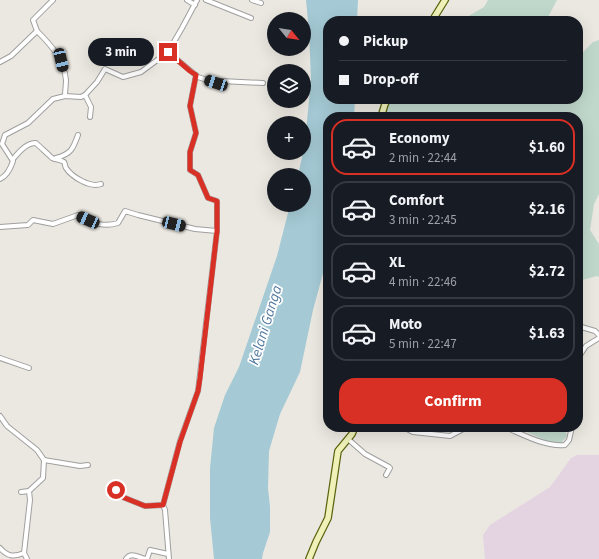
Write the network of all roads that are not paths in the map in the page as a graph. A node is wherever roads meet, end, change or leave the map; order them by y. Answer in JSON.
{"nodes":[{"id":1,"x":53,"y":0,"type":"edge"},
{"id":2,"x":187,"y":0,"type":"edge"},
{"id":3,"x":197,"y":0,"type":"edge"},
{"id":4,"x":206,"y":0,"type":"edge"},
{"id":5,"x":252,"y":0,"type":"edge"},
{"id":6,"x":444,"y":0,"type":"edge"},
{"id":7,"x":261,"y":3,"type":"dead end"},
{"id":8,"x":194,"y":5,"type":"junction"},
{"id":9,"x":435,"y":16,"type":"edge"},
{"id":10,"x":251,"y":18,"type":"dead end"},
{"id":11,"x":38,"y":30,"type":"junction"},
{"id":12,"x":168,"y":52,"type":"junction"},
{"id":13,"x":0,"y":62,"type":"edge"},
{"id":14,"x":196,"y":75,"type":"junction"},
{"id":15,"x":263,"y":83,"type":"dead end"},
{"id":16,"x":85,"y":95,"type":"junction"},
{"id":17,"x":65,"y":96,"type":"junction"},
{"id":18,"x":90,"y":117,"type":"dead end"},
{"id":19,"x":78,"y":136,"type":"dead end"},
{"id":20,"x":13,"y":159,"type":"junction"},
{"id":21,"x":54,"y":159,"type":"junction"},
{"id":22,"x":0,"y":179,"type":"edge"},
{"id":23,"x":101,"y":184,"type":"dead end"},
{"id":24,"x":0,"y":227,"type":"edge"},
{"id":25,"x":217,"y":231,"type":"junction"},
{"id":26,"x":583,"y":327,"type":"edge"},
{"id":27,"x":599,"y":335,"type":"edge"},
{"id":28,"x":599,"y":338,"type":"edge"},
{"id":29,"x":583,"y":350,"type":"edge"},
{"id":30,"x":0,"y":358,"type":"edge"},
{"id":31,"x":29,"y":368,"type":"dead end"},
{"id":32,"x":0,"y":416,"type":"edge"},
{"id":33,"x":353,"y":432,"type":"edge"},
{"id":34,"x":413,"y":432,"type":"edge"},
{"id":35,"x":457,"y":432,"type":"edge"},
{"id":36,"x":518,"y":432,"type":"edge"},
{"id":37,"x":571,"y":432,"type":"edge"},
{"id":38,"x":348,"y":439,"type":"junction"},
{"id":39,"x":44,"y":460,"type":"junction"},
{"id":40,"x":88,"y":465,"type":"dead end"},
{"id":41,"x":386,"y":475,"type":"dead end"},
{"id":42,"x":29,"y":490,"type":"junction"},
{"id":43,"x":116,"y":490,"type":"dead end"},
{"id":44,"x":21,"y":492,"type":"dead end"},
{"id":45,"x":163,"y":505,"type":"junction"},
{"id":46,"x":0,"y":548,"type":"edge"},
{"id":47,"x":24,"y":554,"type":"junction"},
{"id":48,"x":168,"y":557,"type":"edge"},
{"id":49,"x":27,"y":559,"type":"edge"},
{"id":50,"x":126,"y":559,"type":"edge"},
{"id":51,"x":146,"y":559,"type":"edge"},
{"id":52,"x":309,"y":559,"type":"edge"}],
"edges":[{"from":1,"to":11,"type":"street"},
{"from":2,"to":8,"type":"street"},
{"from":3,"to":8,"type":"street"},
{"from":4,"to":10,"type":"street"},
{"from":5,"to":7,"type":"street"},
{"from":6,"to":9,"type":"main road"},
{"from":8,"to":12,"type":"street"},
{"from":11,"to":13,"type":"street"},
{"from":11,"to":17,"type":"street"},
{"from":12,"to":14,"type":"street"},
{"from":12,"to":16,"type":"street"},
{"from":14,"to":15,"type":"street"},
{"from":14,"to":25,"type":"street"},
{"from":16,"to":17,"type":"street"},
{"from":16,"to":18,"type":"street"},
{"from":17,"to":20,"type":"street"},
{"from":19,"to":21,"type":"street"},
{"from":20,"to":21,"type":"street"},
{"from":20,"to":22,"type":"street"},
{"from":21,"to":23,"type":"street"},
{"from":24,"to":25,"type":"street"},
{"from":25,"to":45,"type":"street"},
{"from":26,"to":27,"type":"street"},
{"from":28,"to":29,"type":"street"},
{"from":30,"to":31,"type":"street"},
{"from":32,"to":39,"type":"street"},
{"from":33,"to":38,"type":"main road"},
{"from":34,"to":35,"type":"street"},
{"from":36,"to":37,"type":"street"},
{"from":38,"to":41,"type":"street"},
{"from":38,"to":52,"type":"main road"},
{"from":39,"to":40,"type":"street"},
{"from":39,"to":42,"type":"street"},
{"from":42,"to":44,"type":"street"},
{"from":42,"to":47,"type":"street"},
{"from":43,"to":45,"type":"street"},
{"from":45,"to":48,"type":"street"},
{"from":46,"to":47,"type":"street"},
{"from":47,"to":49,"type":"street"},
{"from":48,"to":51,"type":"street"},
{"from":50,"to":51,"type":"street"}]}
